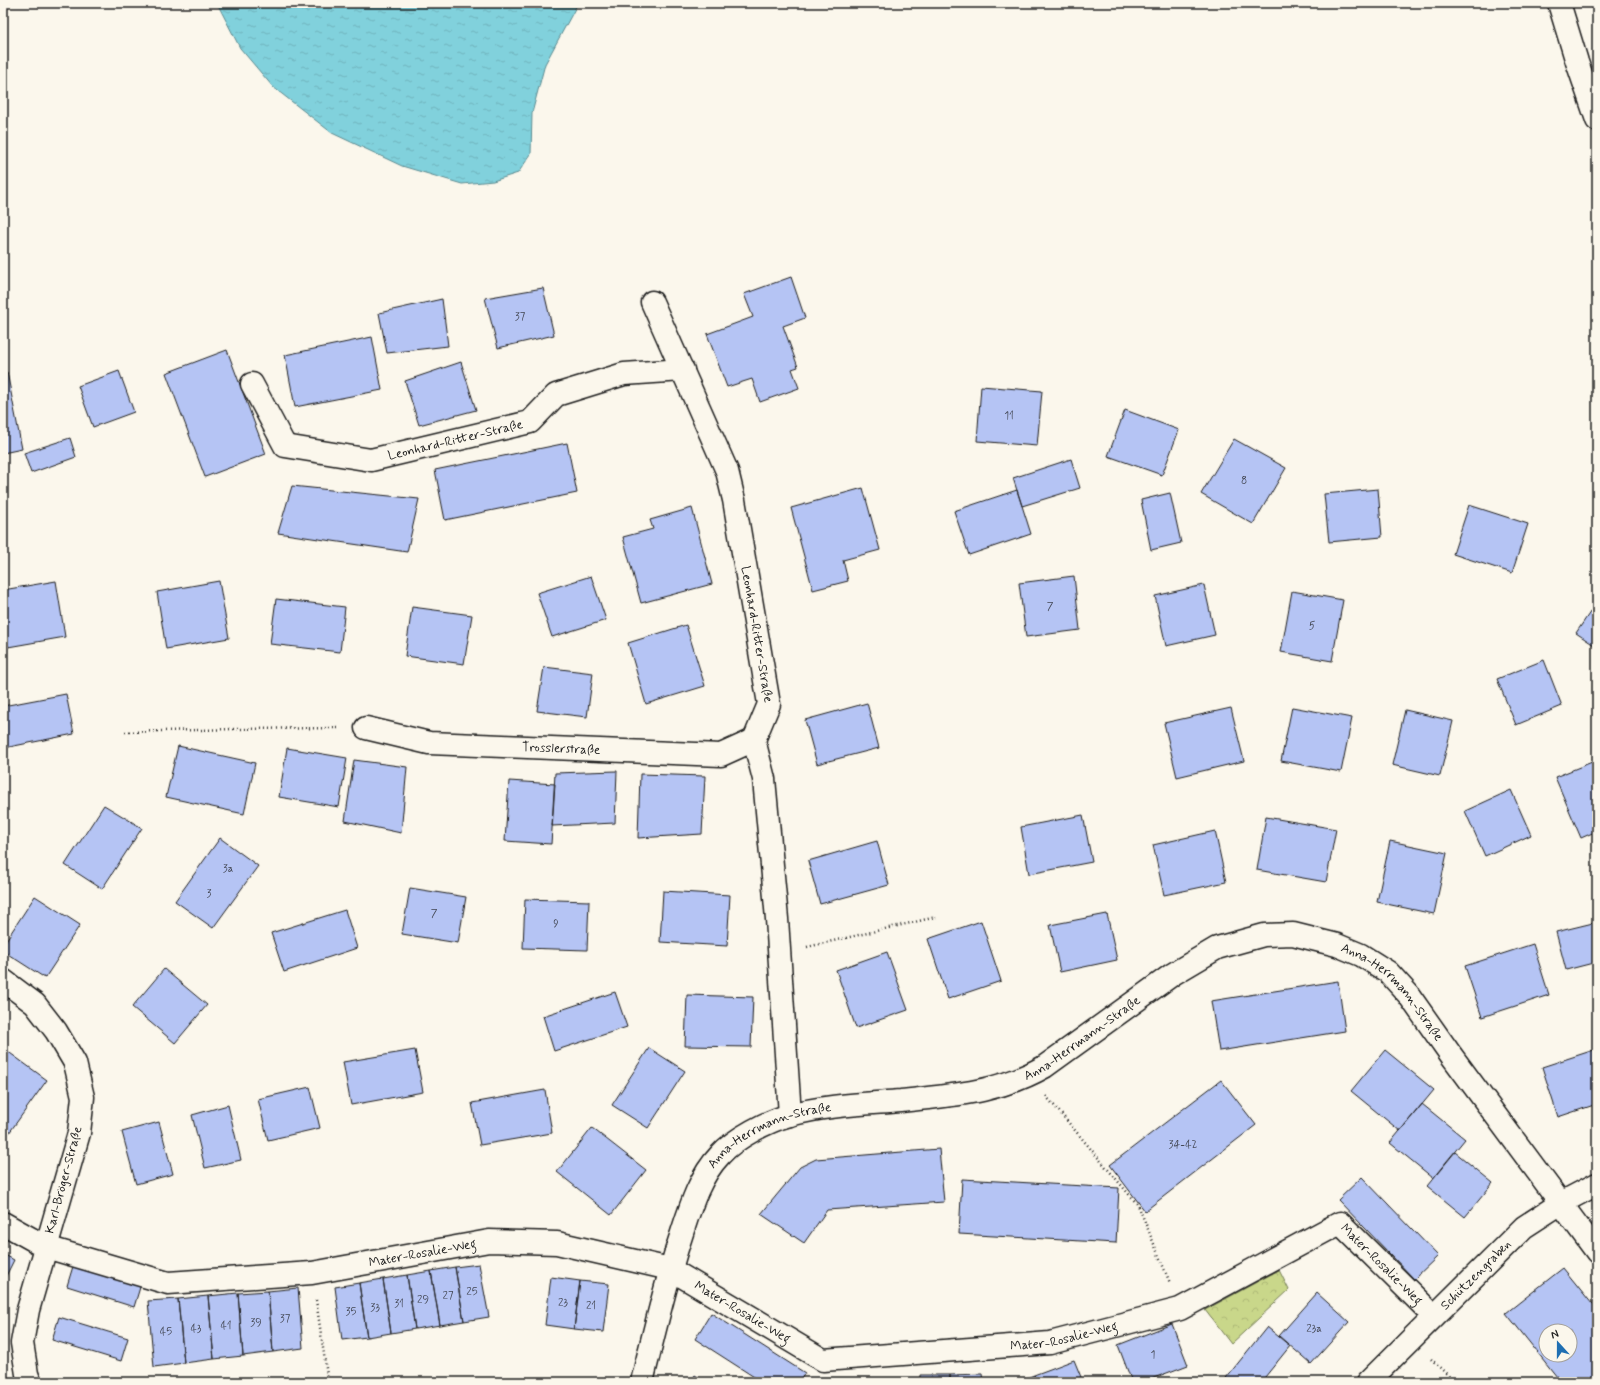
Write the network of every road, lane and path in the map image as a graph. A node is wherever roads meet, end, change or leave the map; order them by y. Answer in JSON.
{"nodes":[{"id":1,"x":1559,"y":3,"type":"edge"},
{"id":2,"x":1597,"y":120,"type":"edge"},
{"id":3,"x":652,"y":302,"type":"dead end"},
{"id":4,"x":683,"y":370,"type":"junction"},
{"id":5,"x":252,"y":384,"type":"dead end"},
{"id":6,"x":366,"y":728,"type":"joint"},
{"id":7,"x":125,"y":732,"type":"dead end"},
{"id":8,"x":754,"y":740,"type":"junction"},
{"id":9,"x":936,"y":917,"type":"dead end"},
{"id":10,"x":779,"y":953,"type":"junction"},
{"id":11,"x":3,"y":980,"type":"edge"},
{"id":12,"x":1028,"y":1076,"type":"junction"},
{"id":13,"x":790,"y":1115,"type":"junction"},
{"id":14,"x":1597,"y":1184,"type":"edge"},
{"id":15,"x":1561,"y":1203,"type":"junction"},
{"id":16,"x":3,"y":1223,"type":"edge"},
{"id":17,"x":46,"y":1247,"type":"junction"},
{"id":18,"x":1597,"y":1252,"type":"edge"},
{"id":19,"x":670,"y":1269,"type":"junction"},
{"id":20,"x":312,"y":1273,"type":"junction"},
{"id":21,"x":1180,"y":1309,"type":"junction"},
{"id":22,"x":1434,"y":1316,"type":"junction"},
{"id":23,"x":1410,"y":1340,"type":"junction"},
{"id":24,"x":30,"y":1382,"type":"edge"},
{"id":25,"x":328,"y":1382,"type":"edge"},
{"id":26,"x":642,"y":1382,"type":"edge"},
{"id":27,"x":1368,"y":1382,"type":"edge"},
{"id":28,"x":1455,"y":1382,"type":"edge"}],
"edges":[{"from":1,"to":2,"type":"street"},
{"from":3,"to":4,"type":"street","name":"Leonhard-Ritter-Straße"},
{"from":4,"to":5,"type":"street","name":"Leonhard-Ritter-Straße"},
{"from":4,"to":8,"type":"street","name":"Leonhard-Ritter-Straße"},
{"from":6,"to":7,"type":"path"},
{"from":6,"to":8,"type":"street","name":"Trosslerstraße"},
{"from":8,"to":10,"type":"street"},
{"from":9,"to":10,"type":"path"},
{"from":10,"to":13,"type":"street"},
{"from":11,"to":17,"type":"street","name":"Karl-Bröger-Straße"},
{"from":12,"to":13,"type":"street","name":"Anna-Herrmann-Straße"},
{"from":12,"to":15,"type":"street","name":"Anna-Herrmann-Straße"},
{"from":12,"to":21,"type":"path"},
{"from":13,"to":19,"type":"street","name":"Anna-Herrmann-Straße"},
{"from":14,"to":15,"type":"street","name":"Schützengraben"},
{"from":15,"to":18,"type":"street","name":"Anna-Herrmann-Straße"},
{"from":15,"to":22,"type":"street","name":"Schützengraben"},
{"from":16,"to":17,"type":"street","name":"Mater-Rosalie-Weg"},
{"from":17,"to":20,"type":"street","name":"Mater-Rosalie-Weg"},
{"from":17,"to":24,"type":"street","name":"Karl-Bröger-Straße"},
{"from":19,"to":20,"type":"street","name":"Mater-Rosalie-Weg"},
{"from":19,"to":21,"type":"street","name":"Mater-Rosalie-Weg"},
{"from":19,"to":26,"type":"street","name":"Anna-Herrmann-Straße"},
{"from":20,"to":25,"type":"path"},
{"from":21,"to":22,"type":"street","name":"Mater-Rosalie-Weg"},
{"from":22,"to":23,"type":"street","name":"Schützengraben"},
{"from":23,"to":27,"type":"street","name":"Schützengraben"},
{"from":23,"to":28,"type":"path"}]}
